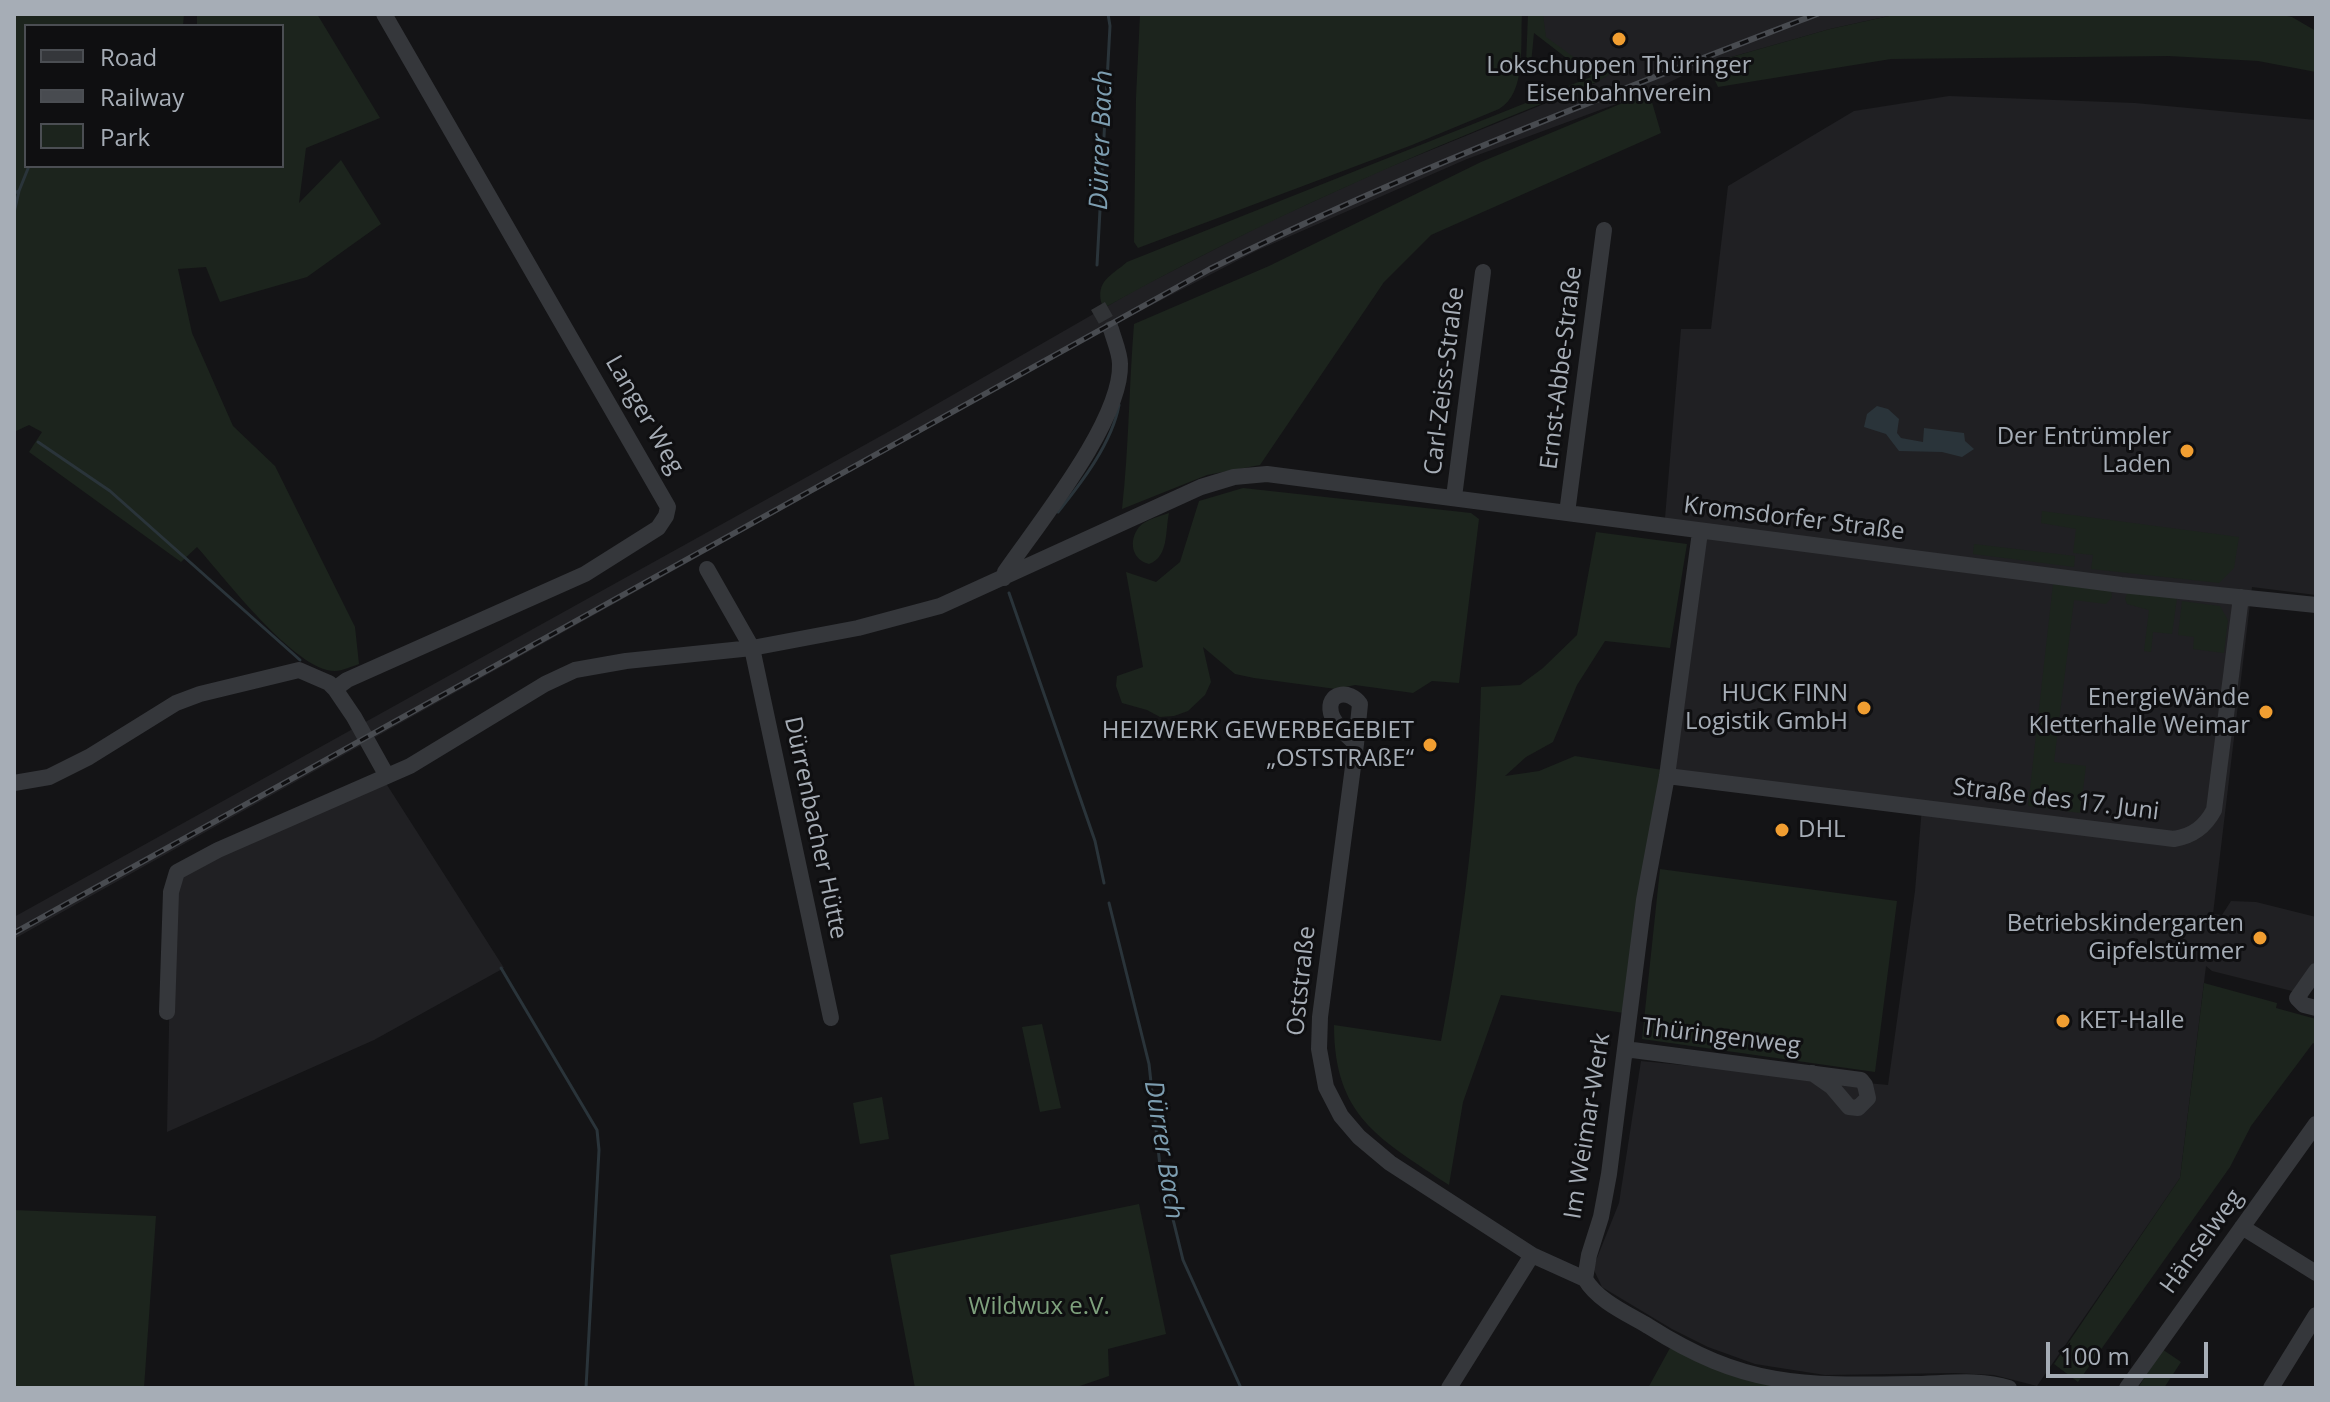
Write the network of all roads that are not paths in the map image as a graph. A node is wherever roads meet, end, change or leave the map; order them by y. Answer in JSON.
{"nodes":[{"id":1,"x":384,"y":14,"type":"edge"},
{"id":2,"x":1604,"y":230,"type":"dead end"},
{"id":3,"x":1483,"y":272,"type":"dead end"},
{"id":4,"x":1111,"y":329,"type":"tunnel mouth"},
{"id":5,"x":1454,"y":497,"type":"junction"},
{"id":6,"x":1567,"y":513,"type":"junction"},
{"id":7,"x":1700,"y":532,"type":"junction"},
{"id":8,"x":707,"y":569,"type":"dead end"},
{"id":9,"x":1004,"y":578,"type":"junction"},
{"id":10,"x":2241,"y":597,"type":"junction"},
{"id":11,"x":2316,"y":605,"type":"edge"},
{"id":12,"x":752,"y":648,"type":"junction"},
{"id":13,"x":335,"y":689,"type":"junction"},
{"id":14,"x":1356,"y":744,"type":"dead end"},
{"id":15,"x":387,"y":776,"type":"junction"},
{"id":16,"x":1667,"y":776,"type":"junction"},
{"id":17,"x":14,"y":783,"type":"edge"},
{"id":18,"x":2316,"y":971,"type":"edge"},
{"id":19,"x":2316,"y":1008,"type":"edge"},
{"id":20,"x":167,"y":1012,"type":"dead end"},
{"id":21,"x":831,"y":1018,"type":"dead end"},
{"id":22,"x":1625,"y":1049,"type":"junction"},
{"id":23,"x":1812,"y":1073,"type":"dead end"},
{"id":24,"x":2316,"y":1124,"type":"edge"},
{"id":25,"x":2242,"y":1227,"type":"junction"},
{"id":26,"x":1532,"y":1255,"type":"junction"},
{"id":27,"x":2316,"y":1273,"type":"edge"},
{"id":28,"x":1585,"y":1279,"type":"junction"},
{"id":29,"x":2316,"y":1315,"type":"edge"},
{"id":30,"x":1449,"y":1388,"type":"edge"},
{"id":31,"x":2009,"y":1388,"type":"edge"},
{"id":32,"x":2127,"y":1388,"type":"edge"},
{"id":33,"x":2271,"y":1388,"type":"edge"}],
"edges":[{"from":1,"to":13,"type":"street","name":"Langer Weg"},
{"from":2,"to":6,"type":"street","name":"Ernst-Abbe-Straße"},
{"from":3,"to":5,"type":"street","name":"Carl-Zeiss-Straße"},
{"from":4,"to":9,"type":"street"},
{"from":5,"to":6,"type":"street","name":"Kromsdorfer Straße"},
{"from":5,"to":9,"type":"street","name":"Kromsdorfer Straße"},
{"from":6,"to":7,"type":"street","name":"Kromsdorfer Straße"},
{"from":7,"to":10,"type":"street","name":"Kromsdorfer Straße"},
{"from":7,"to":16,"type":"street","name":"Im Weimar-Werk"},
{"from":8,"to":12,"type":"street","name":"Dürrenbacher Hütte"},
{"from":9,"to":12,"type":"street"},
{"from":10,"to":11,"type":"street","name":"Kromsdorfer Straße"},
{"from":10,"to":16,"type":"street","name":"Straße des 17. Juni"},
{"from":12,"to":15,"type":"street"},
{"from":12,"to":21,"type":"street","name":"Dürrenbacher Hütte"},
{"from":13,"to":15,"type":"street"},
{"from":13,"to":17,"type":"street"},
{"from":14,"to":26,"type":"street","name":"Oststraße"},
{"from":15,"to":20,"type":"street"},
{"from":16,"to":22,"type":"street","name":"Im Weimar-Werk"},
{"from":18,"to":19,"type":"street"},
{"from":22,"to":23,"type":"street","name":"Thüringenweg"},
{"from":22,"to":28,"type":"street","name":"Im Weimar-Werk"},
{"from":24,"to":25,"type":"street","name":"Hänselweg"},
{"from":25,"to":27,"type":"street"},
{"from":25,"to":32,"type":"street","name":"Hänselweg"},
{"from":26,"to":28,"type":"street","name":"Oststraße"},
{"from":26,"to":30,"type":"street"},
{"from":28,"to":31,"type":"street"},
{"from":29,"to":33,"type":"street"}]}
